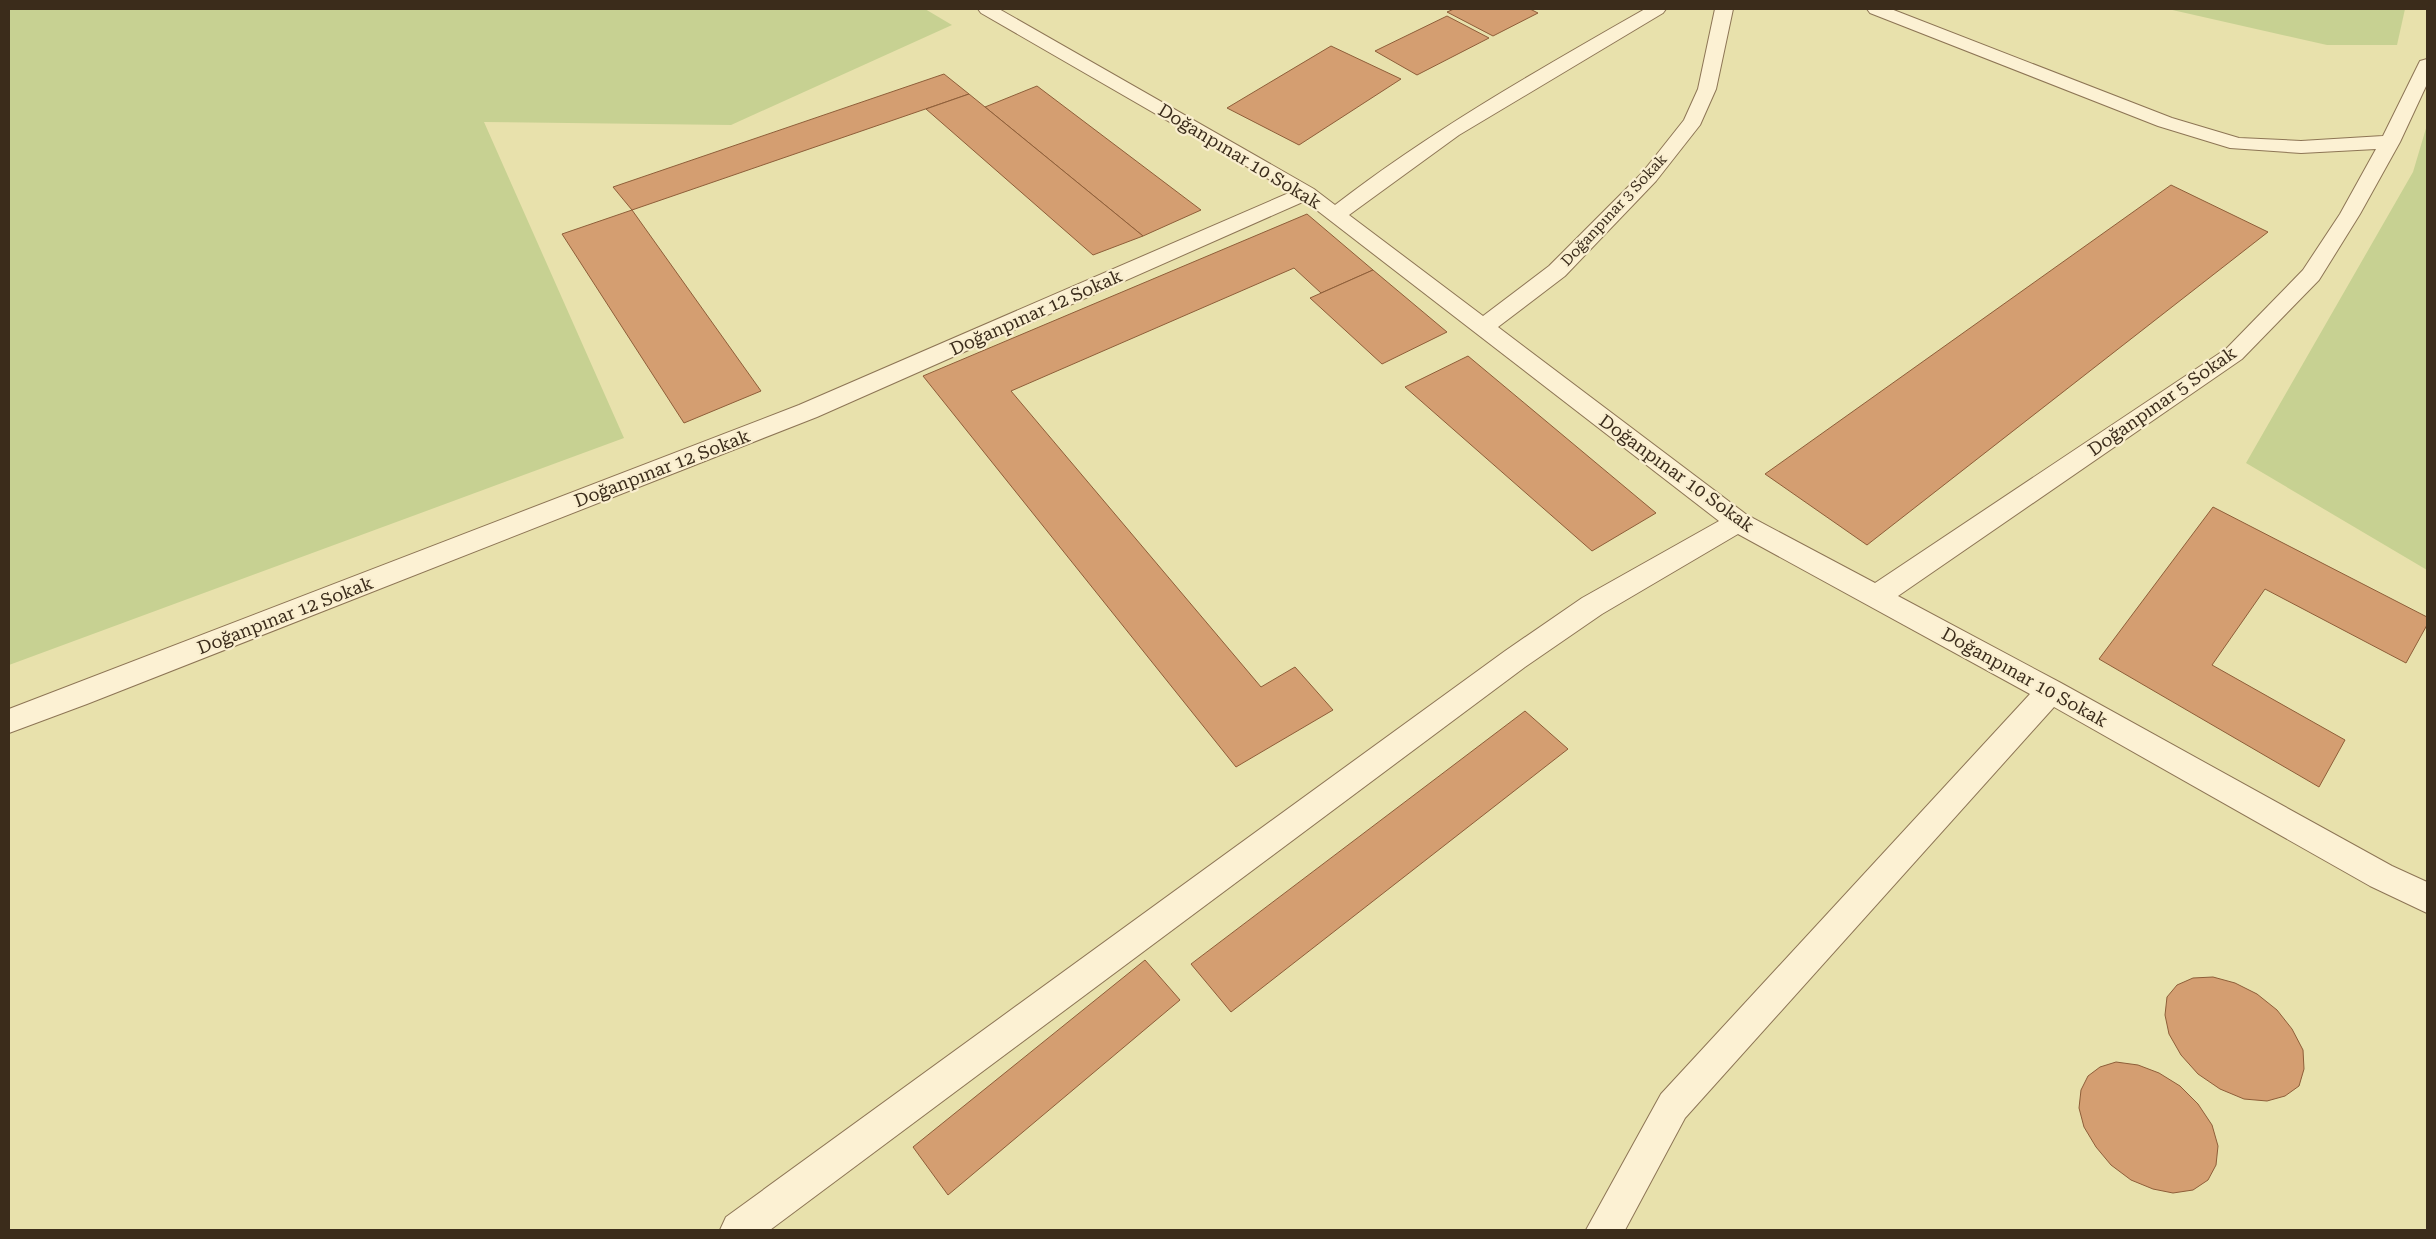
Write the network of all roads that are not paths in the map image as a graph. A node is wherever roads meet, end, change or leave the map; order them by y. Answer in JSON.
{"nodes":[{"id":1,"x":987,"y":9,"type":"edge"},
{"id":2,"x":1657,"y":9,"type":"edge"},
{"id":3,"x":1724,"y":9,"type":"edge"},
{"id":4,"x":1876,"y":9,"type":"edge"},
{"id":5,"x":2427,"y":65,"type":"edge"},
{"id":6,"x":2390,"y":142,"type":"junction"},
{"id":7,"x":1307,"y":193,"type":"junction"},
{"id":8,"x":1335,"y":214,"type":"junction"},
{"id":9,"x":1483,"y":327,"type":"junction"},
{"id":10,"x":1738,"y":522,"type":"junction"},
{"id":11,"x":1877,"y":596,"type":"junction"},
{"id":12,"x":2051,"y":691,"type":"junction"},
{"id":13,"x":9,"y":721,"type":"edge"},
{"id":14,"x":2427,"y":898,"type":"edge"},
{"id":15,"x":739,"y":1230,"type":"edge"},
{"id":16,"x":1605,"y":1230,"type":"edge"}],
"edges":[{"from":1,"to":7,"type":"lane","name":"Doğanpınar 10 Sokak"},
{"from":2,"to":8,"type":"lane"},
{"from":3,"to":9,"type":"lane","name":"Doğanpınar 3 Sokak"},
{"from":4,"to":6,"type":"lane"},
{"from":5,"to":6,"type":"lane","name":"Doğanpınar 5 Sokak"},
{"from":6,"to":11,"type":"lane","name":"Doğanpınar 5 Sokak"},
{"from":7,"to":8,"type":"lane","name":"Doğanpınar 10 Sokak"},
{"from":7,"to":13,"type":"lane","name":"Doğanpınar 12 Sokak"},
{"from":8,"to":9,"type":"lane","name":"Doğanpınar 10 Sokak"},
{"from":9,"to":10,"type":"lane","name":"Doğanpınar 10 Sokak"},
{"from":10,"to":11,"type":"lane","name":"Doğanpınar 10 Sokak"},
{"from":10,"to":15,"type":"lane"},
{"from":11,"to":12,"type":"lane","name":"Doğanpınar 10 Sokak"},
{"from":12,"to":14,"type":"lane","name":"Doğanpınar 10 Sokak"},
{"from":12,"to":16,"type":"lane"}]}
